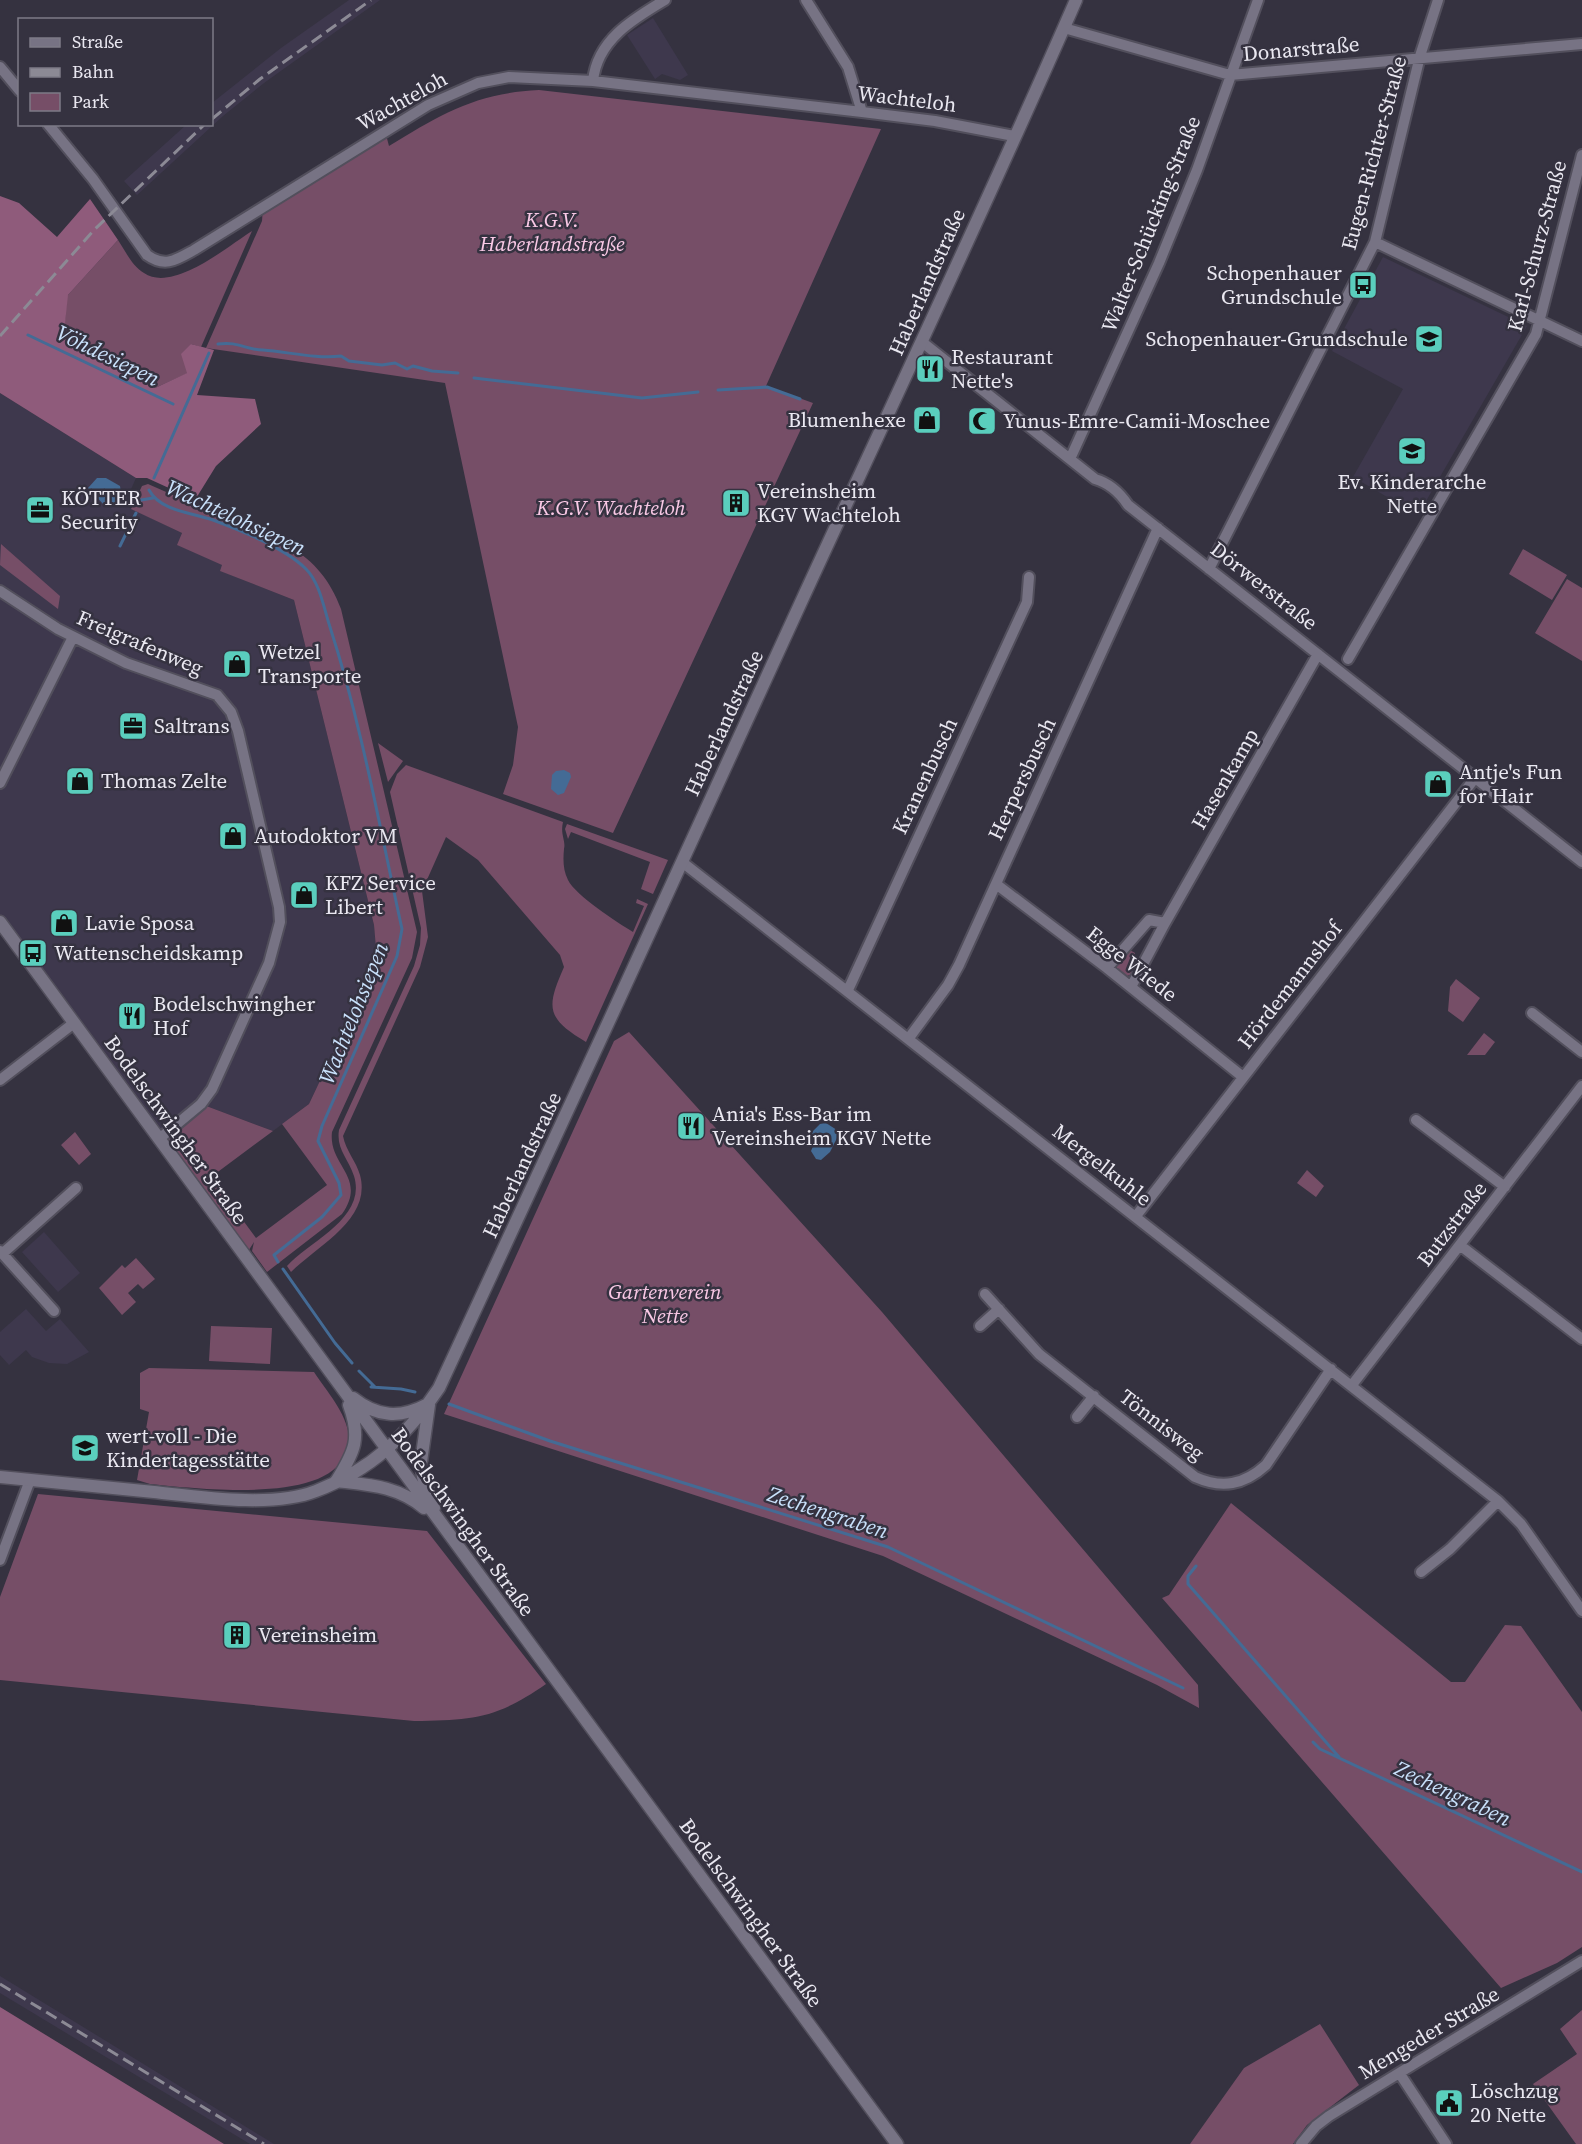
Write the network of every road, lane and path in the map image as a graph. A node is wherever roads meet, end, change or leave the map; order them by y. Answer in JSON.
{"nodes":[{"id":1,"x":665,"y":0,"type":"edge"},
{"id":2,"x":806,"y":0,"type":"edge"},
{"id":3,"x":1076,"y":0,"type":"edge"},
{"id":4,"x":1258,"y":0,"type":"edge"},
{"id":5,"x":1438,"y":0,"type":"edge"},
{"id":6,"x":1064,"y":28,"type":"junction"},
{"id":7,"x":1582,"y":44,"type":"edge"},
{"id":8,"x":1420,"y":56,"type":"junction"},
{"id":9,"x":0,"y":67,"type":"edge"},
{"id":10,"x":1230,"y":75,"type":"junction"},
{"id":11,"x":593,"y":81,"type":"junction"},
{"id":12,"x":18,"y":89,"type":"edge"},
{"id":13,"x":862,"y":112,"type":"junction"},
{"id":14,"x":50,"y":126,"type":"edge"},
{"id":15,"x":1014,"y":136,"type":"junction"},
{"id":16,"x":1582,"y":154,"type":"edge"},
{"id":17,"x":1375,"y":242,"type":"junction"},
{"id":18,"x":1540,"y":322,"type":"junction"},
{"id":19,"x":1582,"y":341,"type":"edge"},
{"id":20,"x":922,"y":342,"type":"junction"},
{"id":21,"x":1070,"y":459,"type":"junction"},
{"id":22,"x":1158,"y":528,"type":"junction"},
{"id":23,"x":1209,"y":569,"type":"junction"},
{"id":24,"x":1029,"y":577,"type":"dead end"},
{"id":25,"x":0,"y":591,"type":"edge"},
{"id":26,"x":74,"y":637,"type":"junction"},
{"id":27,"x":1318,"y":654,"type":"junction"},
{"id":28,"x":1348,"y":659,"type":"dead end"},
{"id":29,"x":1475,"y":778,"type":"junction"},
{"id":30,"x":0,"y":783,"type":"edge"},
{"id":31,"x":682,"y":862,"type":"junction"},
{"id":32,"x":1582,"y":862,"type":"edge"},
{"id":33,"x":996,"y":884,"type":"junction"},
{"id":34,"x":0,"y":922,"type":"edge"},
{"id":35,"x":1165,"y":923,"type":"junction"},
{"id":36,"x":1107,"y":968,"type":"junction"},
{"id":37,"x":1131,"y":987,"type":"junction"},
{"id":38,"x":848,"y":990,"type":"junction"},
{"id":39,"x":1532,"y":1013,"type":"dead end"},
{"id":40,"x":74,"y":1023,"type":"junction"},
{"id":41,"x":909,"y":1038,"type":"junction"},
{"id":42,"x":1582,"y":1052,"type":"edge"},
{"id":43,"x":1243,"y":1077,"type":"junction"},
{"id":44,"x":0,"y":1080,"type":"edge"},
{"id":45,"x":1582,"y":1086,"type":"edge"},
{"id":46,"x":1416,"y":1120,"type":"dead end"},
{"id":47,"x":159,"y":1139,"type":"junction"},
{"id":48,"x":1505,"y":1187,"type":"junction"},
{"id":49,"x":76,"y":1188,"type":"dead end"},
{"id":50,"x":1136,"y":1216,"type":"junction"},
{"id":51,"x":1461,"y":1246,"type":"junction"},
{"id":52,"x":1,"y":1252,"type":"edge"},
{"id":53,"x":985,"y":1294,"type":"dead end"},
{"id":54,"x":999,"y":1309,"type":"junction"},
{"id":55,"x":54,"y":1311,"type":"dead end"},
{"id":56,"x":980,"y":1326,"type":"dead end"},
{"id":57,"x":1582,"y":1340,"type":"edge"},
{"id":58,"x":1331,"y":1369,"type":"junction"},
{"id":59,"x":1352,"y":1385,"type":"junction"},
{"id":60,"x":344,"y":1392,"type":"junction"},
{"id":61,"x":1094,"y":1396,"type":"junction"},
{"id":62,"x":429,"y":1403,"type":"junction"},
{"id":63,"x":1077,"y":1417,"type":"dead end"},
{"id":64,"x":387,"y":1450,"type":"junction"},
{"id":65,"x":0,"y":1477,"type":"edge"},
{"id":66,"x":30,"y":1480,"type":"junction"},
{"id":67,"x":336,"y":1481,"type":"junction"},
{"id":68,"x":1498,"y":1501,"type":"junction"},
{"id":69,"x":439,"y":1520,"type":"junction"},
{"id":70,"x":0,"y":1560,"type":"edge"},
{"id":71,"x":1421,"y":1572,"type":"dead end"},
{"id":72,"x":1582,"y":1611,"type":"edge"},
{"id":73,"x":1582,"y":1961,"type":"edge"},
{"id":74,"x":1400,"y":2074,"type":"junction"},
{"id":75,"x":897,"y":2144,"type":"edge"},
{"id":76,"x":1301,"y":2144,"type":"edge"},
{"id":77,"x":1446,"y":2144,"type":"edge"}],
"edges":[{"from":1,"to":11,"type":"street"},
{"from":2,"to":13,"type":"street"},
{"from":3,"to":6,"type":"street","name":"Haberlandstraße"},
{"from":4,"to":10,"type":"street","name":"Walter-Schücking-Straße"},
{"from":5,"to":8,"type":"street","name":"Eugen-Richter-Straße"},
{"from":6,"to":10,"type":"street","name":"Donarstraße"},
{"from":6,"to":15,"type":"street","name":"Haberlandstraße"},
{"from":7,"to":8,"type":"street","name":"Donarstraße"},
{"from":8,"to":10,"type":"street","name":"Donarstraße"},
{"from":8,"to":17,"type":"street","name":"Eugen-Richter-Straße"},
{"from":9,"to":12,"type":"street"},
{"from":10,"to":21,"type":"street","name":"Walter-Schücking-Straße"},
{"from":11,"to":13,"type":"street","name":"Wachteloh"},
{"from":11,"to":14,"type":"street","name":"Wachteloh"},
{"from":13,"to":15,"type":"street","name":"Wachteloh"},
{"from":15,"to":20,"type":"street","name":"Haberlandstraße"},
{"from":16,"to":18,"type":"street","name":"Karl-Schurz-Straße"},
{"from":17,"to":18,"type":"street"},
{"from":17,"to":23,"type":"street","name":"Eugen-Richter-Straße"},
{"from":18,"to":19,"type":"street"},
{"from":18,"to":28,"type":"street","name":"Karl-Schurz-Straße"},
{"from":20,"to":21,"type":"street","name":"Dörwerstraße"},
{"from":20,"to":31,"type":"street","name":"Haberlandstraße"},
{"from":21,"to":22,"type":"street","name":"Dörwerstraße"},
{"from":22,"to":23,"type":"street","name":"Dörwerstraße"},
{"from":22,"to":33,"type":"street","name":"Herpersbusch"},
{"from":23,"to":27,"type":"street","name":"Dörwerstraße"},
{"from":24,"to":38,"type":"street","name":"Kranenbusch"},
{"from":25,"to":26,"type":"street","name":"Freigrafenweg"},
{"from":26,"to":30,"type":"street"},
{"from":26,"to":47,"type":"street","name":"Freigrafenweg"},
{"from":27,"to":29,"type":"street","name":"Dörwerstraße"},
{"from":27,"to":35,"type":"street","name":"Hasenkamp"},
{"from":29,"to":32,"type":"street","name":"Dörwerstraße"},
{"from":29,"to":43,"type":"street","name":"Hördemannshof"},
{"from":31,"to":38,"type":"street","name":"Mergelkuhle"},
{"from":31,"to":62,"type":"street","name":"Haberlandstraße"},
{"from":33,"to":36,"type":"street","name":"Egge Wiede"},
{"from":33,"to":41,"type":"street","name":"Herpersbusch"},
{"from":34,"to":40,"type":"street","name":"Bodelschwingher Straße"},
{"from":35,"to":36,"type":"street"},
{"from":35,"to":37,"type":"street","name":"Hasenkamp"},
{"from":36,"to":37,"type":"street","name":"Egge Wiede"},
{"from":37,"to":43,"type":"street","name":"Egge Wiede"},
{"from":38,"to":41,"type":"street","name":"Mergelkuhle"},
{"from":39,"to":42,"type":"street"},
{"from":40,"to":44,"type":"street"},
{"from":40,"to":47,"type":"street","name":"Bodelschwingher Straße"},
{"from":41,"to":50,"type":"street","name":"Mergelkuhle"},
{"from":43,"to":50,"type":"street","name":"Hördemannshof"},
{"from":45,"to":48,"type":"street","name":"Butzstraße"},
{"from":46,"to":48,"type":"street"},
{"from":47,"to":60,"type":"street","name":"Bodelschwingher Straße"},
{"from":48,"to":51,"type":"street","name":"Butzstraße"},
{"from":49,"to":52,"type":"street"},
{"from":50,"to":58,"type":"street","name":"Mergelkuhle"},
{"from":51,"to":57,"type":"street"},
{"from":51,"to":59,"type":"street","name":"Butzstraße"},
{"from":52,"to":55,"type":"street"},
{"from":53,"to":54,"type":"street","name":"Tönnisweg"},
{"from":54,"to":56,"type":"street"},
{"from":54,"to":61,"type":"street","name":"Tönnisweg"},
{"from":58,"to":59,"type":"street","name":"Mergelkuhle"},
{"from":58,"to":61,"type":"street","name":"Tönnisweg"},
{"from":59,"to":68,"type":"street","name":"Mergelkuhle"},
{"from":60,"to":62,"type":"street"},
{"from":60,"to":64,"type":"street","name":"Bodelschwingher Straße"},
{"from":60,"to":67,"type":"street"},
{"from":61,"to":63,"type":"street","name":"Tönnisweg"},
{"from":62,"to":64,"type":"street","name":"Haberlandstraße"},
{"from":62,"to":69,"type":"street"},
{"from":64,"to":67,"type":"street","name":"Haberlandstraße"},
{"from":64,"to":69,"type":"street","name":"Bodelschwingher Straße"},
{"from":65,"to":66,"type":"street","name":"Haberlandstraße"},
{"from":66,"to":67,"type":"street","name":"Haberlandstraße"},
{"from":66,"to":70,"type":"street"},
{"from":67,"to":69,"type":"street"},
{"from":68,"to":71,"type":"street"},
{"from":68,"to":72,"type":"street","name":"Mergelkuhle"},
{"from":69,"to":75,"type":"street","name":"Bodelschwingher Straße"},
{"from":73,"to":74,"type":"street","name":"Mengeder Straße"},
{"from":74,"to":76,"type":"street","name":"Mengeder Straße"},
{"from":74,"to":77,"type":"street"}]}
